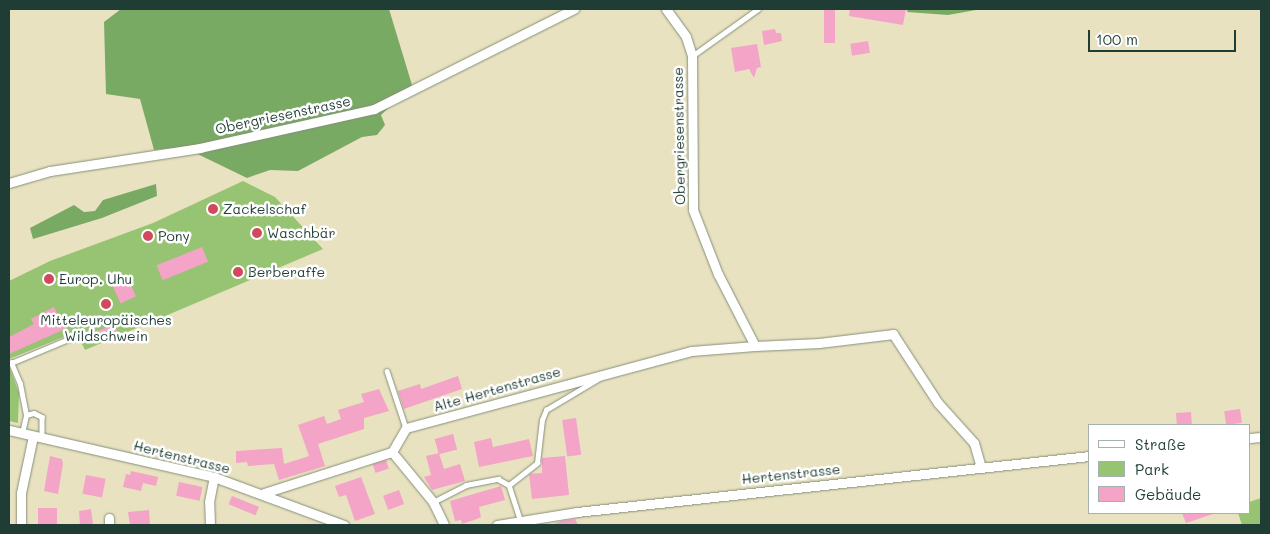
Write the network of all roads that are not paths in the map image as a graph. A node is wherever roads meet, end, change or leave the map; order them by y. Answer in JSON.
{"nodes":[{"id":1,"x":574,"y":9,"type":"edge"},
{"id":2,"x":666,"y":9,"type":"edge"},
{"id":3,"x":758,"y":9,"type":"edge"},
{"id":4,"x":692,"y":56,"type":"junction"},
{"id":5,"x":9,"y":183,"type":"edge"},
{"id":6,"x":71,"y":338,"type":"dead end"},
{"id":7,"x":756,"y":346,"type":"junction"},
{"id":8,"x":10,"y":363,"type":"edge"},
{"id":9,"x":620,"y":368,"type":"junction"},
{"id":10,"x":387,"y":371,"type":"dead end"},
{"id":11,"x":26,"y":415,"type":"junction"},
{"id":12,"x":406,"y":428,"type":"junction"},
{"id":13,"x":9,"y":430,"type":"edge"},
{"id":14,"x":22,"y":433,"type":"junction"},
{"id":15,"x":37,"y":437,"type":"junction"},
{"id":16,"x":392,"y":452,"type":"junction"},
{"id":17,"x":1088,"y":456,"type":"edge"},
{"id":18,"x":981,"y":468,"type":"junction"},
{"id":19,"x":214,"y":477,"type":"junction"},
{"id":20,"x":509,"y":485,"type":"junction"},
{"id":21,"x":264,"y":493,"type":"junction"},
{"id":22,"x":433,"y":502,"type":"junction"},
{"id":23,"x":521,"y":521,"type":"junction"},
{"id":24,"x":21,"y":525,"type":"edge"},
{"id":25,"x":210,"y":525,"type":"edge"},
{"id":26,"x":344,"y":525,"type":"edge"},
{"id":27,"x":444,"y":525,"type":"edge"},
{"id":28,"x":497,"y":525,"type":"edge"}],
"edges":[{"from":1,"to":5,"type":"street","name":"Obergriesenstrasse"},
{"from":2,"to":4,"type":"street","name":"Obergriesenstrasse"},
{"from":3,"to":4,"type":"lane"},
{"from":4,"to":7,"type":"street","name":"Obergriesenstrasse"},
{"from":6,"to":8,"type":"lane"},
{"from":7,"to":9,"type":"street","name":"Alte Hertenstrasse"},
{"from":7,"to":18,"type":"street"},
{"from":8,"to":11,"type":"lane"},
{"from":9,"to":12,"type":"street","name":"Alte Hertenstrasse"},
{"from":9,"to":20,"type":"lane"},
{"from":10,"to":12,"type":"lane"},
{"from":11,"to":14,"type":"lane"},
{"from":11,"to":15,"type":"lane"},
{"from":12,"to":16,"type":"street"},
{"from":13,"to":14,"type":"street","name":"Hertenstrasse"},
{"from":14,"to":15,"type":"street","name":"Hertenstrasse"},
{"from":15,"to":19,"type":"street","name":"Hertenstrasse"},
{"from":15,"to":24,"type":"street"},
{"from":16,"to":21,"type":"street"},
{"from":16,"to":22,"type":"street"},
{"from":17,"to":18,"type":"street","name":"Hertenstrasse"},
{"from":18,"to":23,"type":"street","name":"Hertenstrasse"},
{"from":19,"to":21,"type":"street","name":"Hertenstrasse"},
{"from":19,"to":25,"type":"street"},
{"from":20,"to":22,"type":"lane"},
{"from":20,"to":23,"type":"lane"},
{"from":21,"to":26,"type":"street","name":"Hertenstrasse"},
{"from":22,"to":27,"type":"street"},
{"from":23,"to":28,"type":"street","name":"Hertenstrasse"}]}
